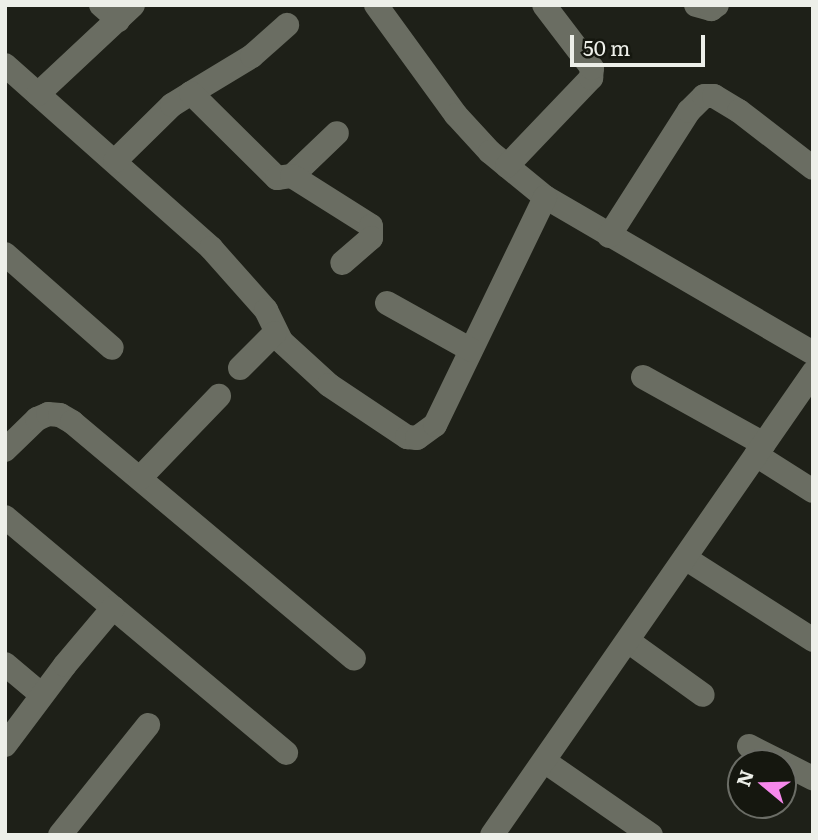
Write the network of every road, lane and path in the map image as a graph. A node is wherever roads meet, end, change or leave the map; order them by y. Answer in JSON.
{"nodes":[{"id":1,"x":376,"y":5,"type":"edge"},
{"id":2,"x":544,"y":5,"type":"edge"},
{"id":3,"x":696,"y":5,"type":"edge"},
{"id":4,"x":717,"y":5,"type":"edge"},
{"id":5,"x":118,"y":10,"type":"edge"},
{"id":6,"x":286,"y":25,"type":"dead end"},
{"id":7,"x":5,"y":65,"type":"edge"},
{"id":8,"x":191,"y":93,"type":"junction"},
{"id":9,"x":38,"y":94,"type":"junction"},
{"id":10,"x":337,"y":133,"type":"dead end"},
{"id":11,"x":115,"y":161,"type":"junction"},
{"id":12,"x":507,"y":166,"type":"junction"},
{"id":13,"x":813,"y":168,"type":"edge"},
{"id":14,"x":292,"y":176,"type":"junction"},
{"id":15,"x":556,"y":204,"type":"junction"},
{"id":16,"x":609,"y":236,"type":"junction"},
{"id":17,"x":5,"y":254,"type":"edge"},
{"id":18,"x":342,"y":263,"type":"dead end"},
{"id":19,"x":387,"y":303,"type":"dead end"},
{"id":20,"x":275,"y":333,"type":"junction"},
{"id":21,"x":112,"y":348,"type":"dead end"},
{"id":22,"x":471,"y":350,"type":"junction"},
{"id":23,"x":813,"y":353,"type":"edge"},
{"id":24,"x":240,"y":368,"type":"dead end"},
{"id":25,"x":643,"y":377,"type":"dead end"},
{"id":26,"x":809,"y":378,"type":"edge"},
{"id":27,"x":219,"y":396,"type":"dead end"},
{"id":28,"x":813,"y":410,"type":"edge"},
{"id":29,"x":760,"y":449,"type":"junction"},
{"id":30,"x":5,"y":450,"type":"edge"},
{"id":31,"x":140,"y":478,"type":"junction"},
{"id":32,"x":813,"y":491,"type":"edge"},
{"id":33,"x":5,"y":517,"type":"edge"},
{"id":34,"x":685,"y":558,"type":"junction"},
{"id":35,"x":113,"y":608,"type":"junction"},
{"id":36,"x":813,"y":640,"type":"edge"},
{"id":37,"x":628,"y":641,"type":"junction"},
{"id":38,"x":354,"y":659,"type":"dead end"},
{"id":39,"x":5,"y":664,"type":"edge"},
{"id":40,"x":43,"y":695,"type":"junction"},
{"id":41,"x":704,"y":695,"type":"dead end"},
{"id":42,"x":148,"y":725,"type":"dead end"},
{"id":43,"x":5,"y":745,"type":"edge"},
{"id":44,"x":749,"y":747,"type":"dead end"},
{"id":45,"x":753,"y":749,"type":"edge"},
{"id":46,"x":286,"y":753,"type":"dead end"},
{"id":47,"x":544,"y":761,"type":"junction"},
{"id":48,"x":797,"y":770,"type":"edge"},
{"id":49,"x":813,"y":778,"type":"edge"},
{"id":50,"x":502,"y":830,"type":"edge"},
{"id":51,"x":60,"y":835,"type":"edge"},
{"id":52,"x":652,"y":835,"type":"edge"}],
"edges":[{"from":1,"to":12,"type":"street"},
{"from":2,"to":12,"type":"street"},
{"from":3,"to":4,"type":"street"},
{"from":5,"to":9,"type":"street"},
{"from":6,"to":8,"type":"street"},
{"from":7,"to":9,"type":"street"},
{"from":8,"to":11,"type":"street"},
{"from":8,"to":14,"type":"street"},
{"from":9,"to":11,"type":"street"},
{"from":10,"to":14,"type":"street"},
{"from":11,"to":20,"type":"street"},
{"from":12,"to":15,"type":"street"},
{"from":13,"to":16,"type":"street"},
{"from":14,"to":18,"type":"street"},
{"from":15,"to":16,"type":"street"},
{"from":15,"to":22,"type":"street"},
{"from":16,"to":23,"type":"street"},
{"from":17,"to":21,"type":"street"},
{"from":19,"to":22,"type":"street"},
{"from":20,"to":22,"type":"street"},
{"from":20,"to":24,"type":"street"},
{"from":25,"to":29,"type":"street"},
{"from":26,"to":28,"type":"street"},
{"from":26,"to":29,"type":"street"},
{"from":27,"to":31,"type":"street"},
{"from":29,"to":32,"type":"street"},
{"from":29,"to":34,"type":"street"},
{"from":30,"to":31,"type":"street"},
{"from":31,"to":38,"type":"street"},
{"from":33,"to":35,"type":"street"},
{"from":34,"to":36,"type":"street"},
{"from":34,"to":37,"type":"street"},
{"from":35,"to":40,"type":"street"},
{"from":35,"to":46,"type":"street"},
{"from":37,"to":41,"type":"street"},
{"from":37,"to":47,"type":"street"},
{"from":39,"to":40,"type":"street"},
{"from":40,"to":43,"type":"street"},
{"from":42,"to":51,"type":"street"},
{"from":44,"to":45,"type":"street"},
{"from":47,"to":50,"type":"street"},
{"from":47,"to":52,"type":"street"},
{"from":48,"to":49,"type":"street"}]}
